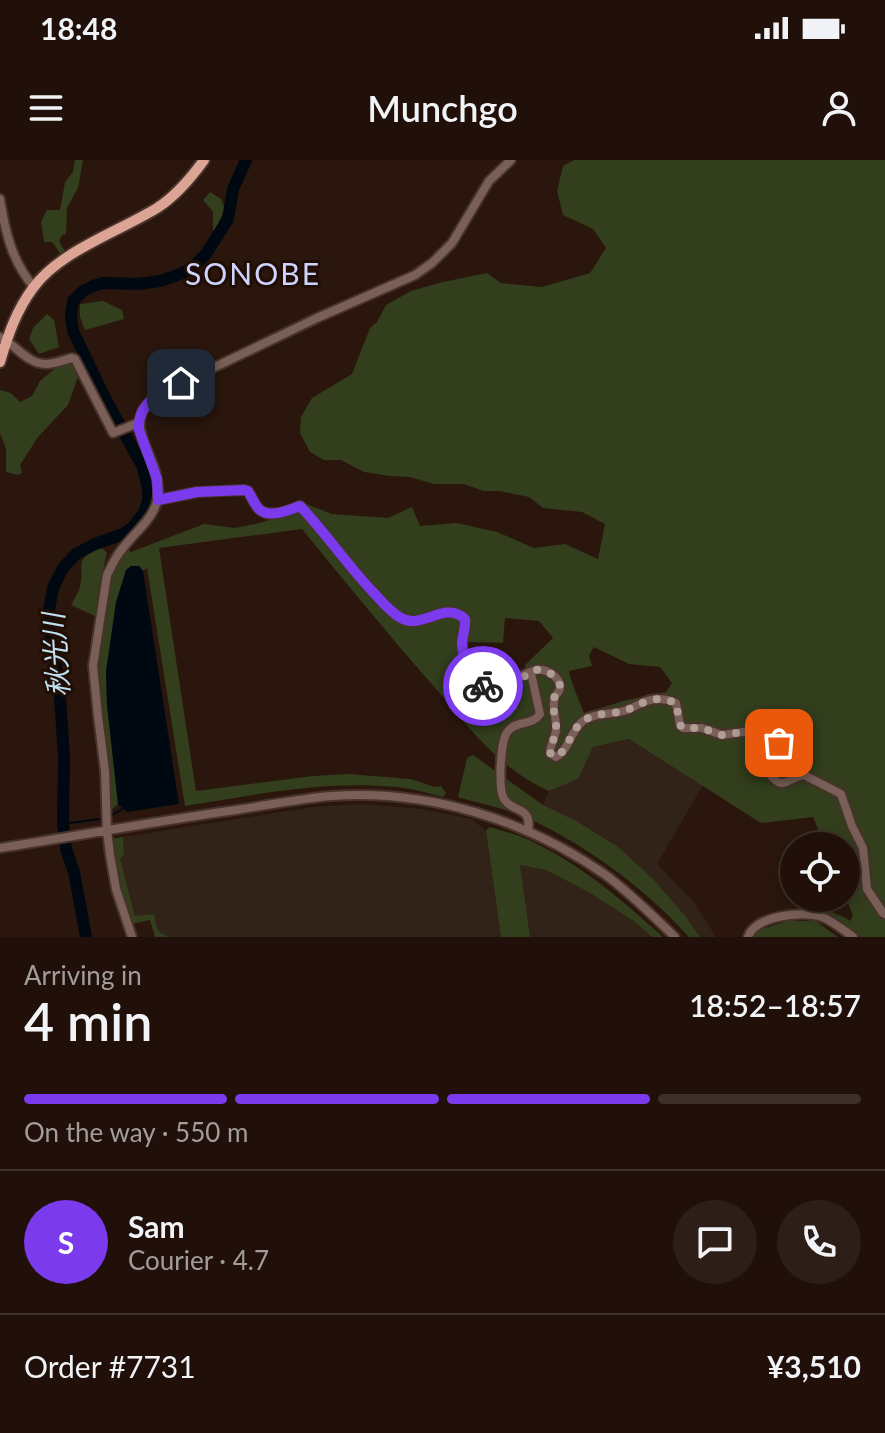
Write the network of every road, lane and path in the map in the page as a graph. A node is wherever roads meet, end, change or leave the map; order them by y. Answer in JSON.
{"nodes":[{"id":1,"x":204,"y":160,"type":"edge"},
{"id":2,"x":511,"y":160,"type":"edge"},
{"id":3,"x":0,"y":199,"type":"edge"},
{"id":4,"x":34,"y":287,"type":"junction"},
{"id":5,"x":3,"y":339,"type":"edge"},
{"id":6,"x":0,"y":362,"type":"edge"},
{"id":7,"x":134,"y":424,"type":"junction"},
{"id":8,"x":158,"y":500,"type":"junction"},
{"id":9,"x":531,"y":673,"type":"junction"},
{"id":10,"x":107,"y":830,"type":"junction"},
{"id":11,"x":528,"y":831,"type":"junction"},
{"id":12,"x":0,"y":848,"type":"edge"},
{"id":13,"x":885,"y":914,"type":"edge"},
{"id":14,"x":132,"y":937,"type":"edge"},
{"id":15,"x":675,"y":937,"type":"edge"},
{"id":16,"x":748,"y":937,"type":"edge"},
{"id":17,"x":853,"y":937,"type":"edge"}],
"edges":[{"from":1,"to":4,"type":"main road"},
{"from":2,"to":7,"type":"street"},
{"from":3,"to":4,"type":"street"},
{"from":4,"to":5,"type":"main road"},
{"from":5,"to":6,"type":"main road"},
{"from":5,"to":7,"type":"street"},
{"from":7,"to":8,"type":"street"},
{"from":8,"to":9,"type":"street"},
{"from":8,"to":10,"type":"street"},
{"from":9,"to":11,"type":"street"},
{"from":9,"to":13,"type":"street"},
{"from":10,"to":11,"type":"street"},
{"from":10,"to":12,"type":"street"},
{"from":10,"to":14,"type":"street"},
{"from":11,"to":15,"type":"street"},
{"from":16,"to":17,"type":"street"}]}
